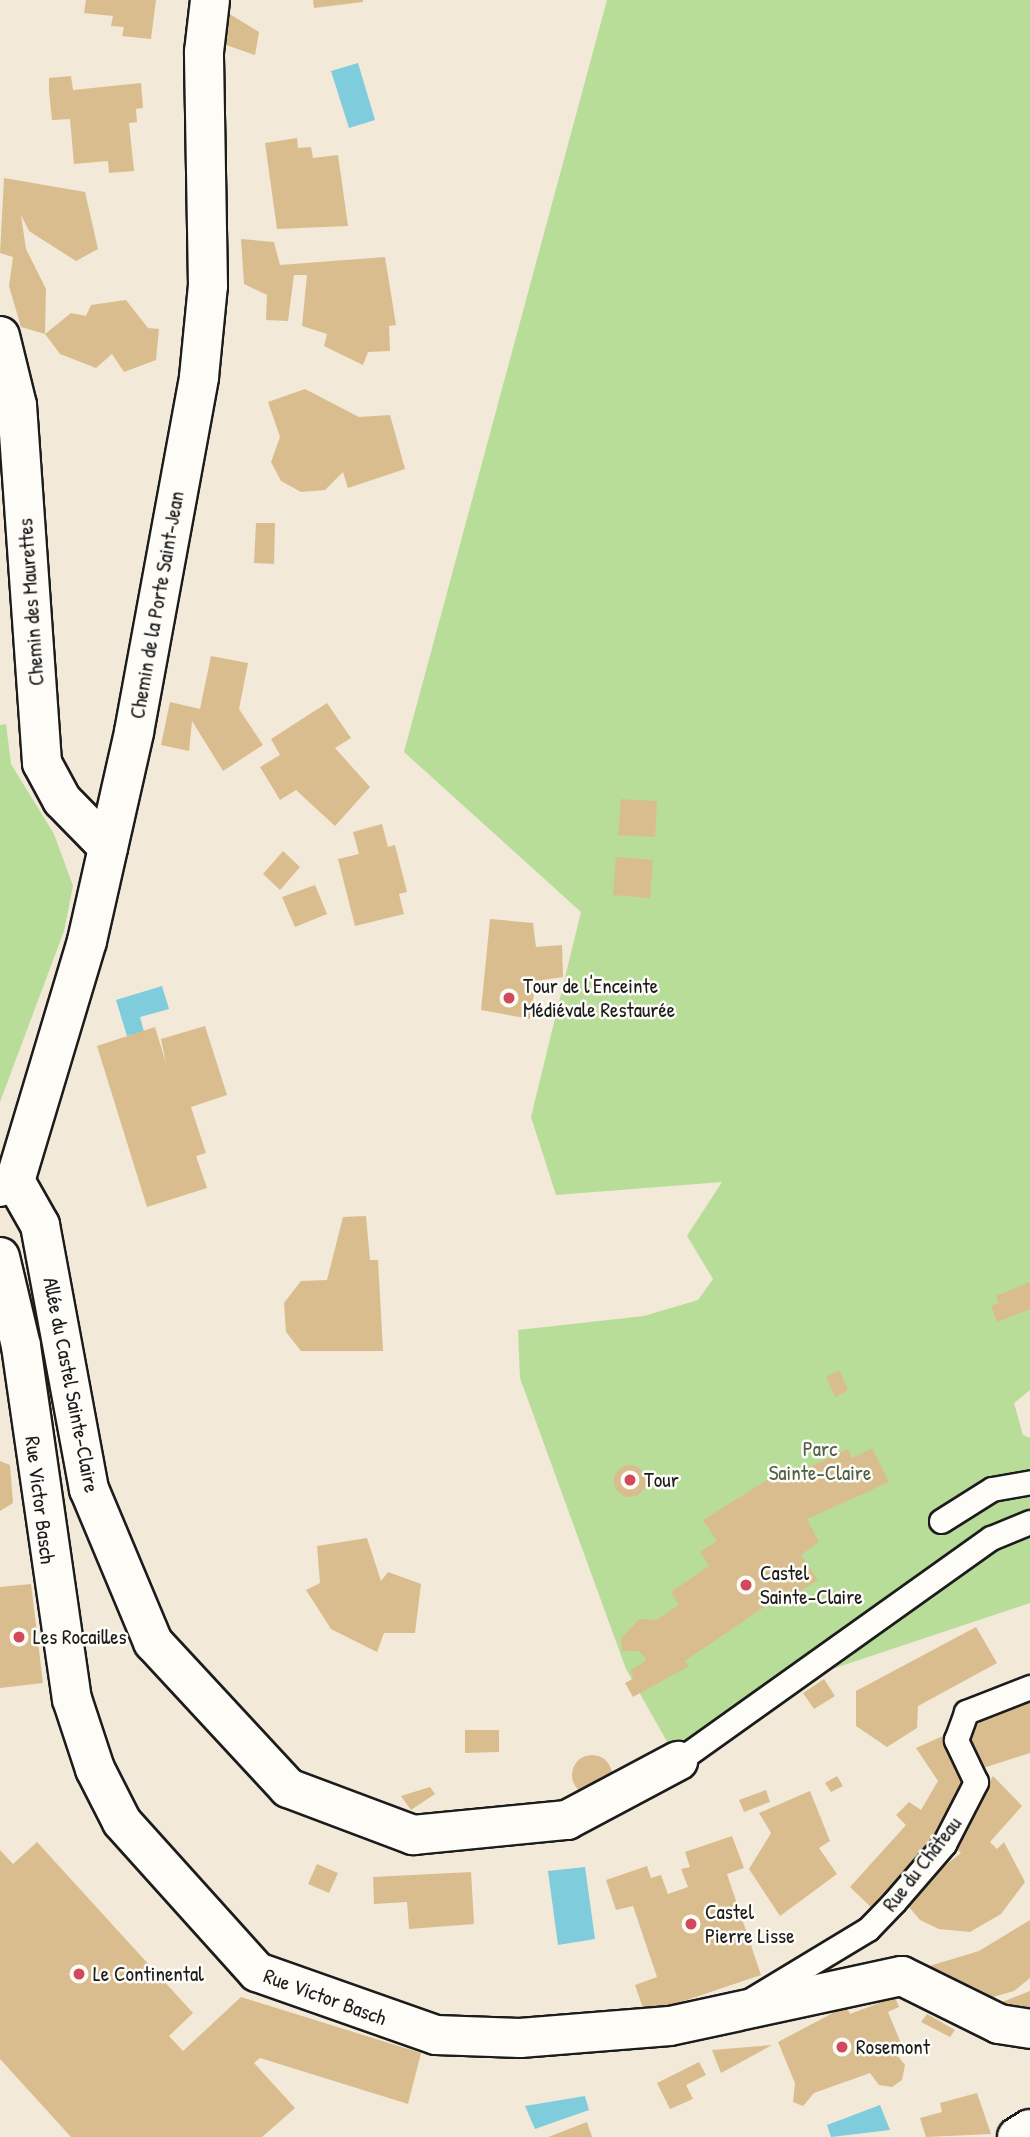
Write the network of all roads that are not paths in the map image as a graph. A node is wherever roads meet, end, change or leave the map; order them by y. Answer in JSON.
{"nodes":[{"id":1,"x":210,"y":0,"type":"edge"},
{"id":2,"x":0,"y":336,"type":"edge"},
{"id":3,"x":108,"y":846,"type":"junction"},
{"id":4,"x":8,"y":1184,"type":"edge"},
{"id":5,"x":0,"y":1256,"type":"edge"},
{"id":6,"x":1030,"y":1482,"type":"edge"},
{"id":7,"x":941,"y":1521,"type":"dead end"},
{"id":8,"x":1030,"y":1522,"type":"edge"},
{"id":9,"x":1030,"y":1688,"type":"edge"},
{"id":10,"x":678,"y":1761,"type":"joint"},
{"id":11,"x":738,"y":2016,"type":"junction"},
{"id":12,"x":1030,"y":2029,"type":"edge"},
{"id":13,"x":1030,"y":2129,"type":"edge"},
{"id":14,"x":1017,"y":2137,"type":"edge"}],
"edges":[{"from":1,"to":3,"type":"street","name":"Chemin de la Porte Saint-Jean"},
{"from":2,"to":3,"type":"street","name":"Chemin des Maurettes"},
{"from":3,"to":4,"type":"street","name":"Chemin de la Porte Saint-Jean"},
{"from":4,"to":10,"type":"street","name":"Allée du Castel Sainte-Claire"},
{"from":5,"to":11,"type":"street","name":"Rue Victor Basch"},
{"from":6,"to":7,"type":"lane"},
{"from":8,"to":10,"type":"lane"},
{"from":9,"to":11,"type":"lane","name":"Rue du Château"},
{"from":11,"to":12,"type":"street","name":"Rue Victor Basch"},
{"from":13,"to":14,"type":"street"}]}
